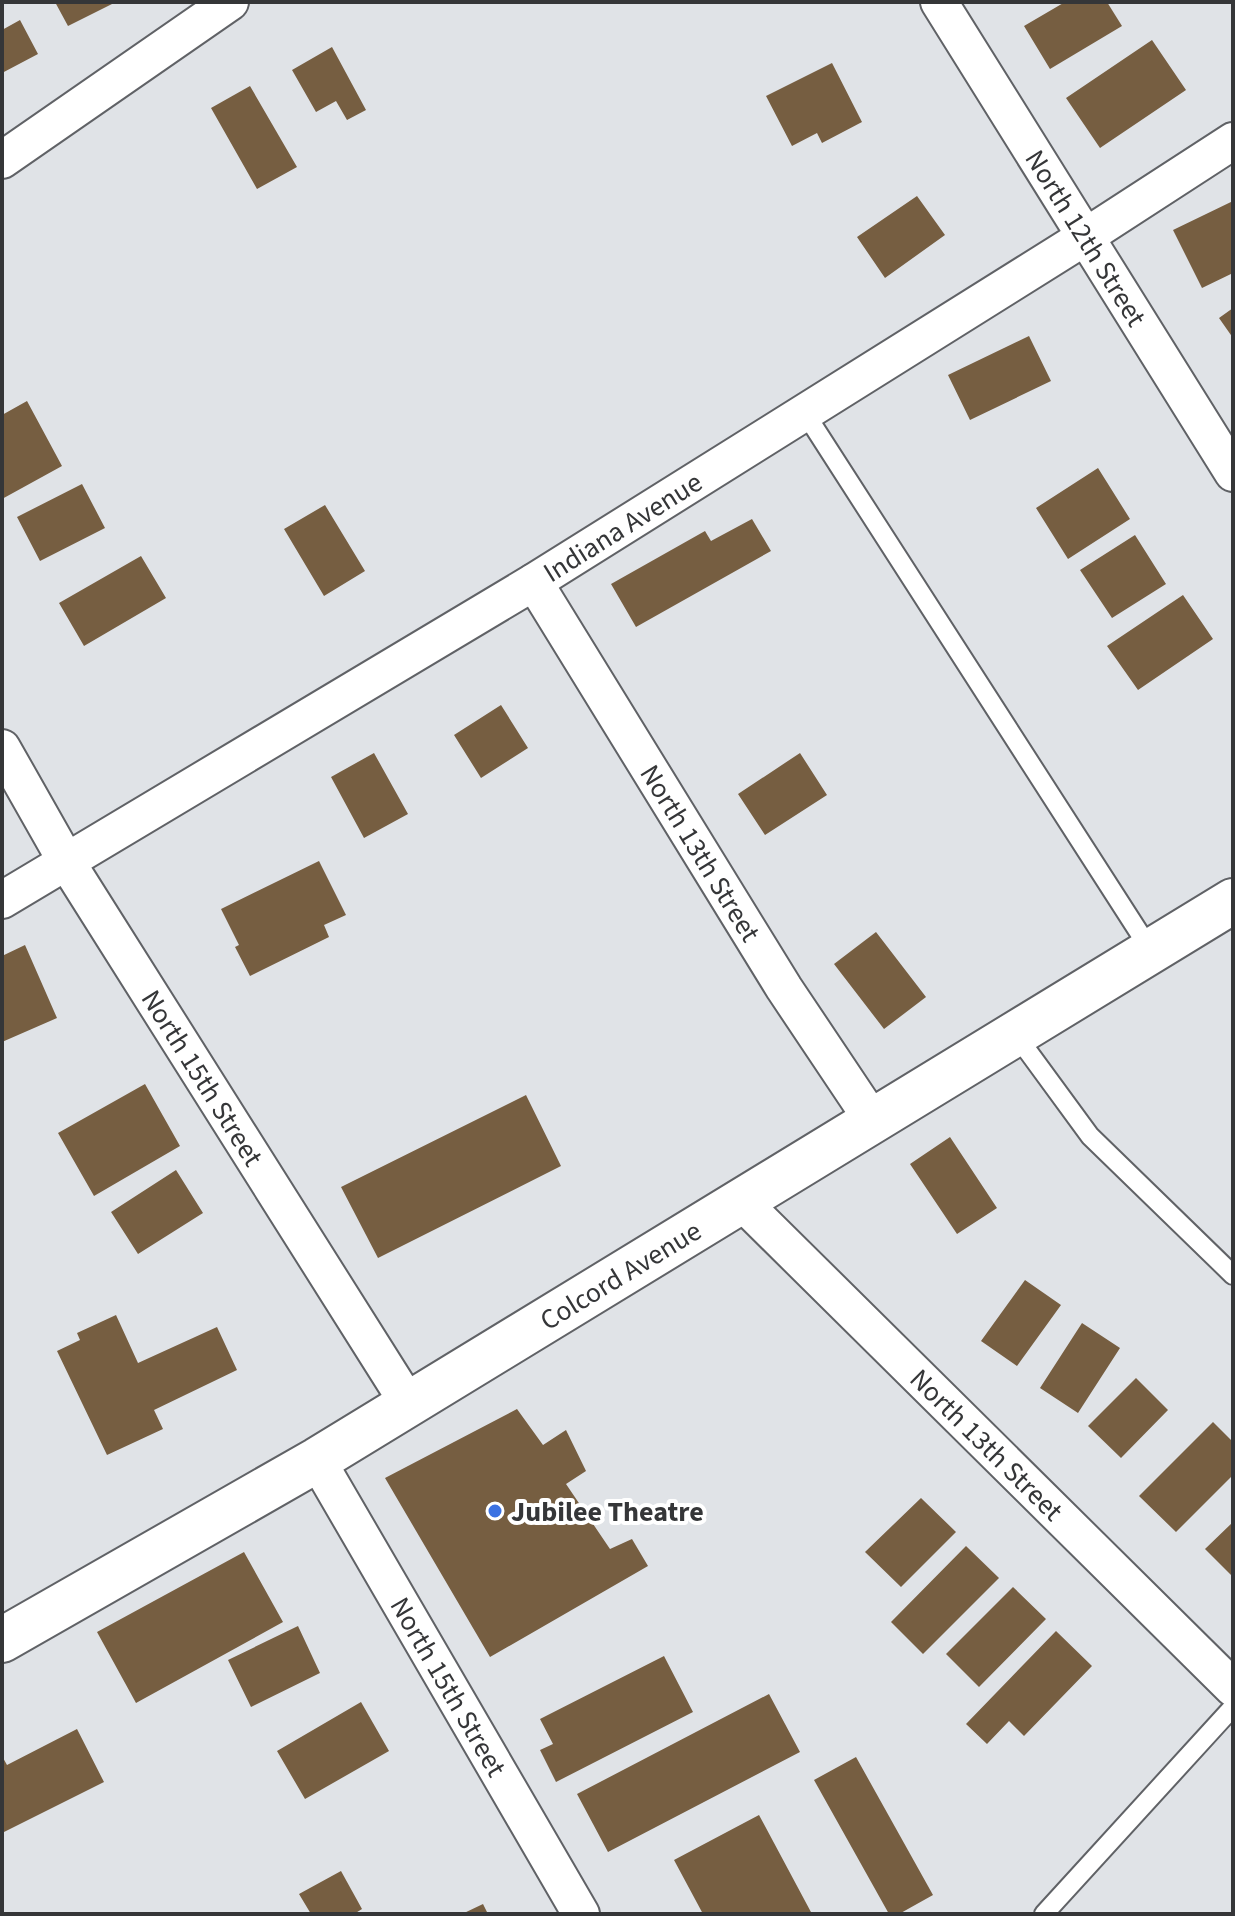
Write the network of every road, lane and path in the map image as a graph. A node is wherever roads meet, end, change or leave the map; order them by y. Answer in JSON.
{"nodes":[{"id":1,"x":939,"y":2,"type":"edge"},
{"id":2,"x":217,"y":5,"type":"edge"},
{"id":3,"x":1233,"y":141,"type":"edge"},
{"id":4,"x":2,"y":160,"type":"edge"},
{"id":5,"x":1085,"y":237,"type":"junction"},
{"id":6,"x":805,"y":413,"type":"junction"},
{"id":7,"x":1233,"y":473,"type":"edge"},
{"id":8,"x":534,"y":582,"type":"junction"},
{"id":9,"x":2,"y":748,"type":"edge"},
{"id":10,"x":66,"y":861,"type":"junction"},
{"id":11,"x":2,"y":900,"type":"edge"},
{"id":12,"x":1233,"y":901,"type":"edge"},
{"id":13,"x":1151,"y":951,"type":"junction"},
{"id":14,"x":1016,"y":1034,"type":"junction"},
{"id":15,"x":873,"y":1121,"type":"junction"},
{"id":16,"x":741,"y":1201,"type":"junction"},
{"id":17,"x":1233,"y":1275,"type":"edge"},
{"id":18,"x":408,"y":1403,"type":"junction"},
{"id":19,"x":317,"y":1460,"type":"junction"},
{"id":20,"x":2,"y":1640,"type":"edge"},
{"id":21,"x":1233,"y":1688,"type":"edge"},
{"id":22,"x":1233,"y":1707,"type":"edge"},
{"id":23,"x":581,"y":1914,"type":"edge"},
{"id":24,"x":1044,"y":1914,"type":"edge"}],
"edges":[{"from":1,"to":5,"type":"street","name":"North 12th Street"},
{"from":2,"to":4,"type":"street"},
{"from":3,"to":5,"type":"street","name":"Indiana Avenue"},
{"from":5,"to":6,"type":"street","name":"Indiana Avenue"},
{"from":5,"to":7,"type":"street","name":"North 12th Street"},
{"from":6,"to":8,"type":"street","name":"Indiana Avenue"},
{"from":6,"to":13,"type":"lane"},
{"from":8,"to":10,"type":"street","name":"Indiana Avenue"},
{"from":8,"to":15,"type":"street","name":"North 13th Street"},
{"from":9,"to":10,"type":"street","name":"North 15th Street"},
{"from":10,"to":11,"type":"street","name":"Indiana Avenue"},
{"from":10,"to":18,"type":"street","name":"North 15th Street"},
{"from":12,"to":13,"type":"street","name":"Colcord Avenue"},
{"from":13,"to":14,"type":"street","name":"Colcord Avenue"},
{"from":14,"to":15,"type":"street","name":"Colcord Avenue"},
{"from":14,"to":17,"type":"lane"},
{"from":15,"to":16,"type":"street","name":"Colcord Avenue"},
{"from":16,"to":18,"type":"street","name":"Colcord Avenue"},
{"from":16,"to":21,"type":"street","name":"North 13th Street"},
{"from":18,"to":19,"type":"street","name":"Colcord Avenue"},
{"from":19,"to":20,"type":"street","name":"Colcord Avenue"},
{"from":19,"to":23,"type":"street","name":"North 15th Street"},
{"from":22,"to":24,"type":"lane"}]}
